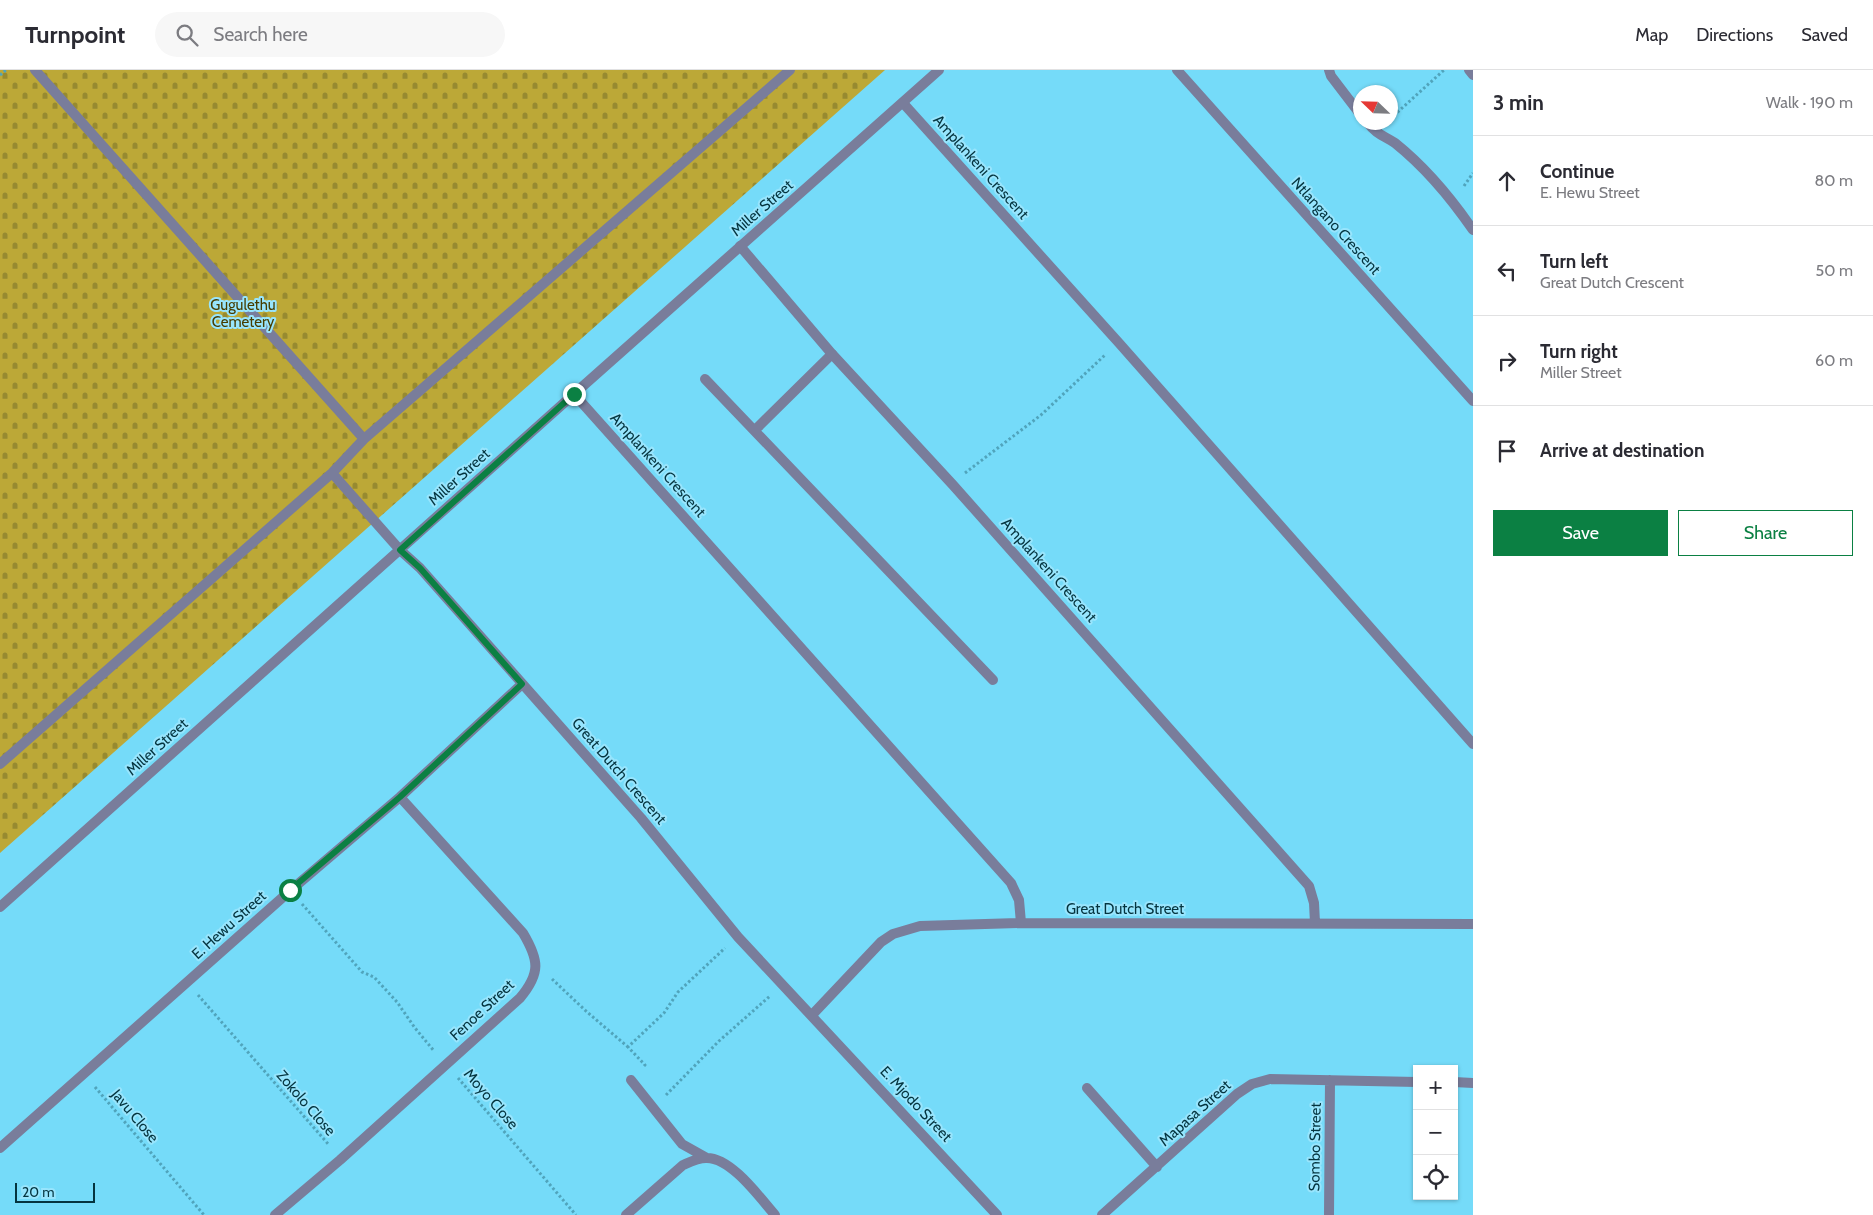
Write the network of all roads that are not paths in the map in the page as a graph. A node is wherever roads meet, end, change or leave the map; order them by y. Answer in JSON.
{"nodes":[{"id":1,"x":34,"y":70,"type":"edge"},
{"id":2,"x":790,"y":70,"type":"edge"},
{"id":3,"x":939,"y":70,"type":"edge"},
{"id":4,"x":1177,"y":70,"type":"edge"},
{"id":5,"x":1329,"y":70,"type":"edge"},
{"id":6,"x":1468,"y":70,"type":"edge"},
{"id":7,"x":1473,"y":75,"type":"edge"},
{"id":8,"x":903,"y":103,"type":"junction"},
{"id":9,"x":1353,"y":105,"type":"edge"},
{"id":10,"x":1374,"y":130,"type":"edge"},
{"id":11,"x":1473,"y":230,"type":"edge"},
{"id":12,"x":740,"y":246,"type":"junction"},
{"id":13,"x":832,"y":354,"type":"junction"},
{"id":14,"x":705,"y":379,"type":"dead end"},
{"id":15,"x":574,"y":394,"type":"junction"},
{"id":16,"x":1473,"y":401,"type":"edge"},
{"id":17,"x":756,"y":430,"type":"junction"},
{"id":18,"x":364,"y":439,"type":"junction"},
{"id":19,"x":332,"y":473,"type":"junction"},
{"id":20,"x":400,"y":550,"type":"junction"},
{"id":21,"x":993,"y":680,"type":"dead end"},
{"id":22,"x":522,"y":684,"type":"junction"},
{"id":23,"x":1473,"y":744,"type":"edge"},
{"id":24,"x":0,"y":764,"type":"edge"},
{"id":25,"x":400,"y":797,"type":"junction"},
{"id":26,"x":0,"y":908,"type":"edge"},
{"id":27,"x":1021,"y":923,"type":"junction"},
{"id":28,"x":1315,"y":923,"type":"junction"},
{"id":29,"x":1473,"y":924,"type":"edge"},
{"id":30,"x":812,"y":1015,"type":"junction"},
{"id":31,"x":631,"y":1080,"type":"road end"},
{"id":32,"x":1330,"y":1080,"type":"junction"},
{"id":33,"x":1413,"y":1082,"type":"edge"},
{"id":34,"x":1458,"y":1082,"type":"edge"},
{"id":35,"x":1473,"y":1083,"type":"edge"},
{"id":36,"x":1087,"y":1088,"type":"dead end"},
{"id":37,"x":0,"y":1148,"type":"edge"},
{"id":38,"x":707,"y":1158,"type":"junction"},
{"id":39,"x":1157,"y":1167,"type":"junction"},
{"id":40,"x":275,"y":1215,"type":"edge"},
{"id":41,"x":626,"y":1215,"type":"edge"},
{"id":42,"x":775,"y":1215,"type":"edge"},
{"id":43,"x":997,"y":1215,"type":"edge"},
{"id":44,"x":1102,"y":1215,"type":"edge"},
{"id":45,"x":1329,"y":1215,"type":"edge"}],
"edges":[{"from":1,"to":18,"type":"street"},
{"from":2,"to":18,"type":"street"},
{"from":3,"to":8,"type":"street","name":"Miller Street"},
{"from":4,"to":16,"type":"street","name":"Ntlangano Crescent"},
{"from":5,"to":9,"type":"street"},
{"from":6,"to":7,"type":"street"},
{"from":8,"to":12,"type":"street","name":"Miller Street"},
{"from":8,"to":23,"type":"street","name":"Amplankeni Crescent"},
{"from":10,"to":11,"type":"street"},
{"from":12,"to":13,"type":"street","name":"Amplankeni Crescent"},
{"from":12,"to":15,"type":"street","name":"Miller Street"},
{"from":13,"to":17,"type":"street"},
{"from":13,"to":28,"type":"street","name":"Amplankeni Crescent"},
{"from":14,"to":17,"type":"street"},
{"from":15,"to":20,"type":"street","name":"Miller Street"},
{"from":15,"to":27,"type":"street","name":"Amplankeni Crescent"},
{"from":17,"to":21,"type":"street"},
{"from":18,"to":19,"type":"street"},
{"from":19,"to":20,"type":"street","name":"Great Dutch Crescent"},
{"from":19,"to":24,"type":"street"},
{"from":20,"to":22,"type":"street","name":"Great Dutch Crescent"},
{"from":20,"to":26,"type":"street","name":"Miller Street"},
{"from":22,"to":25,"type":"street","name":"E. Hewu Street"},
{"from":22,"to":30,"type":"street","name":"Great Dutch Crescent"},
{"from":25,"to":37,"type":"street","name":"E. Hewu Street"},
{"from":25,"to":40,"type":"street","name":"Fenoe Street"},
{"from":27,"to":28,"type":"street","name":"Great Dutch Street"},
{"from":27,"to":30,"type":"street","name":"Great Dutch Street"},
{"from":28,"to":29,"type":"street","name":"Great Dutch Street"},
{"from":30,"to":43,"type":"street","name":"E. Mjodo Street"},
{"from":31,"to":38,"type":"street"},
{"from":32,"to":33,"type":"street","name":"Mapasa Street"},
{"from":32,"to":39,"type":"street","name":"Mapasa Street"},
{"from":32,"to":45,"type":"street","name":"Sombo Street"},
{"from":34,"to":35,"type":"street"},
{"from":36,"to":39,"type":"street"},
{"from":38,"to":41,"type":"street"},
{"from":38,"to":42,"type":"street"},
{"from":39,"to":44,"type":"street","name":"Mapasa Street"}]}
